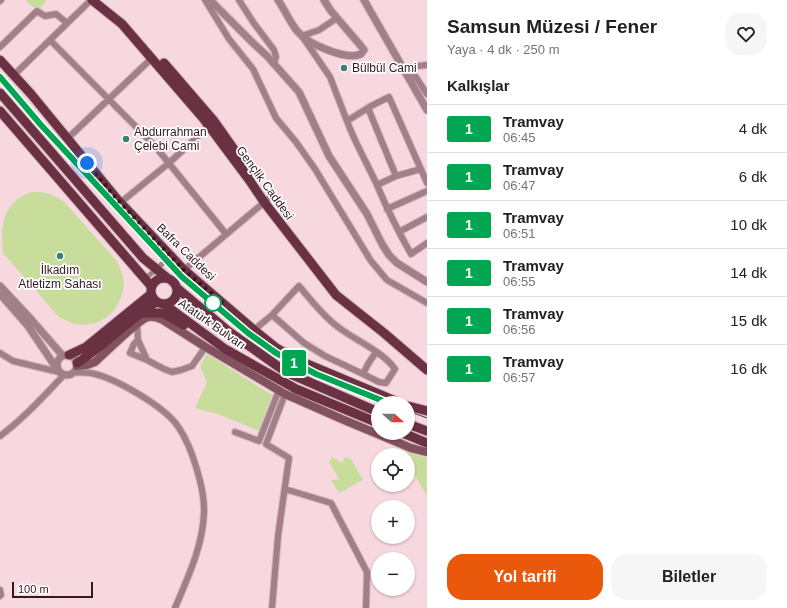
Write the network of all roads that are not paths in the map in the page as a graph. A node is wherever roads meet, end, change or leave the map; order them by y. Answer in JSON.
{"nodes":[{"id":1,"x":92,"y":0,"type":"edge"},
{"id":2,"x":98,"y":0,"type":"edge"},
{"id":3,"x":205,"y":0,"type":"edge"},
{"id":4,"x":210,"y":0,"type":"edge"},
{"id":5,"x":239,"y":0,"type":"edge"},
{"id":6,"x":278,"y":0,"type":"edge"},
{"id":7,"x":324,"y":0,"type":"edge"},
{"id":8,"x":364,"y":0,"type":"edge"},
{"id":9,"x":337,"y":18,"type":"junction"},
{"id":10,"x":67,"y":23,"type":"junction"},
{"id":11,"x":302,"y":36,"type":"junction"},
{"id":12,"x":50,"y":40,"type":"junction"},
{"id":13,"x":0,"y":47,"type":"edge"},
{"id":14,"x":152,"y":58,"type":"junction"},
{"id":15,"x":0,"y":60,"type":"edge"},
{"id":16,"x":274,"y":63,"type":"junction"},
{"id":17,"x":427,"y":65,"type":"edge"},
{"id":18,"x":14,"y":75,"type":"junction"},
{"id":19,"x":0,"y":93,"type":"edge"},
{"id":20,"x":427,"y":94,"type":"edge"},
{"id":21,"x":109,"y":98,"type":"junction"},
{"id":22,"x":368,"y":108,"type":"junction"},
{"id":23,"x":427,"y":110,"type":"edge"},
{"id":24,"x":0,"y":111,"type":"edge"},
{"id":25,"x":347,"y":120,"type":"junction"},
{"id":26,"x":209,"y":126,"type":"junction"},
{"id":27,"x":67,"y":139,"type":"junction"},
{"id":28,"x":169,"y":163,"type":"junction"},
{"id":29,"x":420,"y":169,"type":"junction"},
{"id":30,"x":396,"y":176,"type":"junction"},
{"id":31,"x":427,"y":183,"type":"edge"},
{"id":32,"x":377,"y":185,"type":"junction"},
{"id":33,"x":427,"y":191,"type":"edge"},
{"id":34,"x":266,"y":200,"type":"junction"},
{"id":35,"x":120,"y":202,"type":"junction"},
{"id":36,"x":387,"y":209,"type":"junction"},
{"id":37,"x":427,"y":217,"type":"edge"},
{"id":38,"x":398,"y":232,"type":"junction"},
{"id":39,"x":226,"y":234,"type":"junction"},
{"id":40,"x":427,"y":243,"type":"edge"},
{"id":41,"x":170,"y":256,"type":"junction"},
{"id":42,"x":156,"y":269,"type":"junction"},
{"id":43,"x":184,"y":270,"type":"junction"},
{"id":44,"x":166,"y":277,"type":"junction"},
{"id":45,"x":145,"y":278,"type":"junction"},
{"id":46,"x":427,"y":282,"type":"edge"},
{"id":47,"x":0,"y":286,"type":"edge"},
{"id":48,"x":178,"y":290,"type":"junction"},
{"id":49,"x":0,"y":294,"type":"edge"},
{"id":50,"x":156,"y":297,"type":"junction"},
{"id":51,"x":427,"y":303,"type":"edge"},
{"id":52,"x":139,"y":314,"type":"junction"},
{"id":53,"x":272,"y":315,"type":"junction"},
{"id":54,"x":137,"y":324,"type":"junction"},
{"id":55,"x":254,"y":330,"type":"junction"},
{"id":56,"x":138,"y":340,"type":"junction"},
{"id":57,"x":204,"y":346,"type":"junction"},
{"id":58,"x":225,"y":349,"type":"junction"},
{"id":59,"x":376,"y":352,"type":"junction"},
{"id":60,"x":0,"y":353,"type":"edge"},
{"id":61,"x":66,"y":356,"type":"junction"},
{"id":62,"x":147,"y":360,"type":"junction"},
{"id":63,"x":76,"y":367,"type":"junction"},
{"id":64,"x":427,"y":367,"type":"edge"},
{"id":65,"x":427,"y":370,"type":"edge"},
{"id":66,"x":59,"y":372,"type":"junction"},
{"id":67,"x":363,"y":374,"type":"junction"},
{"id":68,"x":282,"y":392,"type":"junction"},
{"id":69,"x":383,"y":396,"type":"edge"},
{"id":70,"x":415,"y":408,"type":"edge"},
{"id":71,"x":371,"y":409,"type":"edge"},
{"id":72,"x":427,"y":411,"type":"edge"},
{"id":73,"x":371,"y":420,"type":"edge"},
{"id":74,"x":415,"y":427,"type":"edge"},
{"id":75,"x":427,"y":431,"type":"edge"},
{"id":76,"x":235,"y":432,"type":"dead end"},
{"id":77,"x":0,"y":436,"type":"edge"},
{"id":78,"x":415,"y":438,"type":"edge"},
{"id":79,"x":259,"y":441,"type":"junction"},
{"id":80,"x":427,"y":443,"type":"edge"},
{"id":81,"x":266,"y":444,"type":"junction"},
{"id":82,"x":427,"y":452,"type":"edge"},
{"id":83,"x":285,"y":489,"type":"junction"},
{"id":84,"x":0,"y":590,"type":"edge"},
{"id":85,"x":0,"y":596,"type":"edge"},
{"id":86,"x":175,"y":608,"type":"edge"},
{"id":87,"x":272,"y":608,"type":"edge"},
{"id":88,"x":366,"y":608,"type":"edge"}],
"edges":[{"from":1,"to":10,"type":"street"},
{"from":1,"to":14,"type":"main road","name":"Gençlik Caddesi"},
{"from":2,"to":34,"type":"main road","name":"Gençlik Caddesi"},
{"from":3,"to":51,"type":"street"},
{"from":4,"to":16,"type":"street"},
{"from":5,"to":16,"type":"street"},
{"from":6,"to":11,"type":"street"},
{"from":7,"to":9,"type":"street"},
{"from":8,"to":23,"type":"street"},
{"from":9,"to":11,"type":"street"},
{"from":9,"to":11,"type":"street"},
{"from":10,"to":12,"type":"street"},
{"from":10,"to":13,"type":"street"},
{"from":11,"to":25,"type":"street"},
{"from":12,"to":18,"type":"street"},
{"from":12,"to":21,"type":"street"},
{"from":14,"to":21,"type":"street"},
{"from":14,"to":26,"type":"main road","name":"Gençlik Caddesi"},
{"from":15,"to":18,"type":"main road","name":"Bafra Caddesi"},
{"from":16,"to":46,"type":"street"},
{"from":17,"to":20,"type":"street"},
{"from":18,"to":27,"type":"main road","name":"Bafra Caddesi"},
{"from":19,"to":42,"type":"main road","name":"Atatürk Bulvarı"},
{"from":21,"to":27,"type":"street"},
{"from":21,"to":28,"type":"street"},
{"from":22,"to":25,"type":"street"},
{"from":22,"to":29,"type":"street"},
{"from":22,"to":30,"type":"street"},
{"from":24,"to":45,"type":"main road","name":"Atatürk Bulvarı"},
{"from":25,"to":32,"type":"street"},
{"from":26,"to":28,"type":"street"},
{"from":26,"to":34,"type":"main road","name":"Gençlik Caddesi"},
{"from":27,"to":35,"type":"main road","name":"Bafra Caddesi"},
{"from":28,"to":35,"type":"street"},
{"from":28,"to":39,"type":"street"},
{"from":29,"to":30,"type":"street"},
{"from":29,"to":31,"type":"street"},
{"from":30,"to":32,"type":"street"},
{"from":32,"to":36,"type":"street"},
{"from":33,"to":36,"type":"street"},
{"from":34,"to":39,"type":"street"},
{"from":34,"to":64,"type":"main road","name":"Gençlik Caddesi"},
{"from":34,"to":65,"type":"main road","name":"Gençlik Caddesi"},
{"from":35,"to":41,"type":"main road","name":"Bafra Caddesi"},
{"from":36,"to":38,"type":"street"},
{"from":37,"to":38,"type":"street"},
{"from":38,"to":40,"type":"street"},
{"from":39,"to":43,"type":"street"},
{"from":41,"to":42,"type":"street"},
{"from":41,"to":43,"type":"main road","name":"Bafra Caddesi"},
{"from":42,"to":44,"type":"main road","name":"Atatürk Bulvarı"},
{"from":42,"to":45,"type":"street"},
{"from":43,"to":55,"type":"main road","name":"Bafra Caddesi"},
{"from":44,"to":48,"type":"main road","name":"Atatürk Bulvarı"},
{"from":44,"to":50,"type":"main road"},
{"from":45,"to":50,"type":"main road","name":"Atatürk Bulvarı"},
{"from":47,"to":61,"type":"street"},
{"from":48,"to":50,"type":"main road","name":"Atatürk Bulvarı"},
{"from":48,"to":71,"type":"main road","name":"Atatürk Bulvarı"},
{"from":49,"to":66,"type":"street"},
{"from":50,"to":52,"type":"main road"},
{"from":50,"to":58,"type":"main road","name":"Atatürk Bulvarı"},
{"from":50,"to":61,"type":"main road"},
{"from":52,"to":58,"type":"main road"},
{"from":52,"to":63,"type":"main road"},
{"from":53,"to":55,"type":"street"},
{"from":53,"to":59,"type":"street"},
{"from":53,"to":67,"type":"street"},
{"from":54,"to":56,"type":"street"},
{"from":54,"to":57,"type":"main road"},
{"from":54,"to":63,"type":"main road"},
{"from":55,"to":69,"type":"main road","name":"Bafra Caddesi"},
{"from":56,"to":62,"type":"street"},
{"from":56,"to":62,"type":"street"},
{"from":57,"to":62,"type":"street"},
{"from":57,"to":68,"type":"main road"},
{"from":58,"to":73,"type":"main road","name":"Atatürk Bulvarı"},
{"from":59,"to":67,"type":"street"},
{"from":59,"to":67,"type":"street"},
{"from":60,"to":66,"type":"street"},
{"from":61,"to":63,"type":"street"},
{"from":61,"to":66,"type":"street"},
{"from":63,"to":66,"type":"street"},
{"from":63,"to":86,"type":"street"},
{"from":66,"to":77,"type":"street"},
{"from":68,"to":79,"type":"street"},
{"from":68,"to":81,"type":"street"},
{"from":68,"to":82,"type":"main road"},
{"from":70,"to":72,"type":"main road"},
{"from":74,"to":75,"type":"main road"},
{"from":76,"to":79,"type":"street"},
{"from":78,"to":80,"type":"main road"},
{"from":79,"to":81,"type":"street"},
{"from":81,"to":83,"type":"street"},
{"from":83,"to":87,"type":"street"},
{"from":83,"to":88,"type":"street"},
{"from":84,"to":85,"type":"street"}]}
